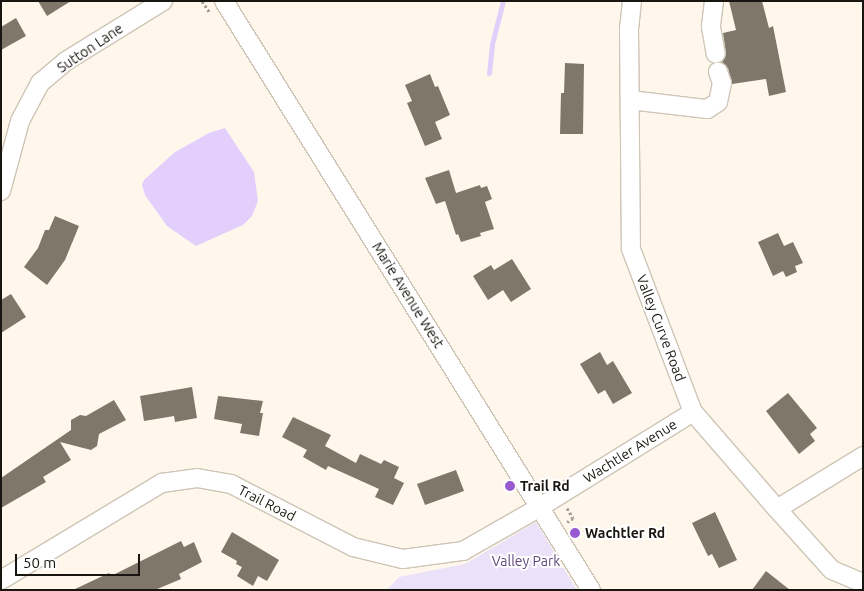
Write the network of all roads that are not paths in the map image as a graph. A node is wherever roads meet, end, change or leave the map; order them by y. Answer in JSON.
{"nodes":[{"id":1,"x":163,"y":1,"type":"edge"},
{"id":2,"x":224,"y":1,"type":"edge"},
{"id":3,"x":632,"y":1,"type":"edge"},
{"id":4,"x":714,"y":1,"type":"edge"},
{"id":5,"x":630,"y":100,"type":"junction"},
{"id":6,"x":1,"y":191,"type":"edge"},
{"id":7,"x":693,"y":412,"type":"junction"},
{"id":8,"x":863,"y":456,"type":"edge"},
{"id":9,"x":540,"y":507,"type":"junction"},
{"id":10,"x":777,"y":509,"type":"junction"},
{"id":11,"x":1,"y":580,"type":"edge"},
{"id":12,"x":863,"y":584,"type":"edge"},
{"id":13,"x":592,"y":590,"type":"edge"}],
"edges":[{"from":1,"to":6,"type":"street","name":"Sutton Lane"},
{"from":2,"to":9,"type":"street","name":"Marie Avenue West"},
{"from":3,"to":5,"type":"street","name":"Valley Curve Road"},
{"from":4,"to":5,"type":"street"},
{"from":5,"to":7,"type":"street","name":"Valley Curve Road"},
{"from":7,"to":9,"type":"street","name":"Wachtler Avenue"},
{"from":7,"to":10,"type":"street","name":"Valley Curve Road"},
{"from":8,"to":10,"type":"street"},
{"from":9,"to":11,"type":"street","name":"Trail Road"},
{"from":9,"to":13,"type":"street","name":"Marie Avenue West"},
{"from":10,"to":12,"type":"street","name":"Valley Curve Road"}]}
